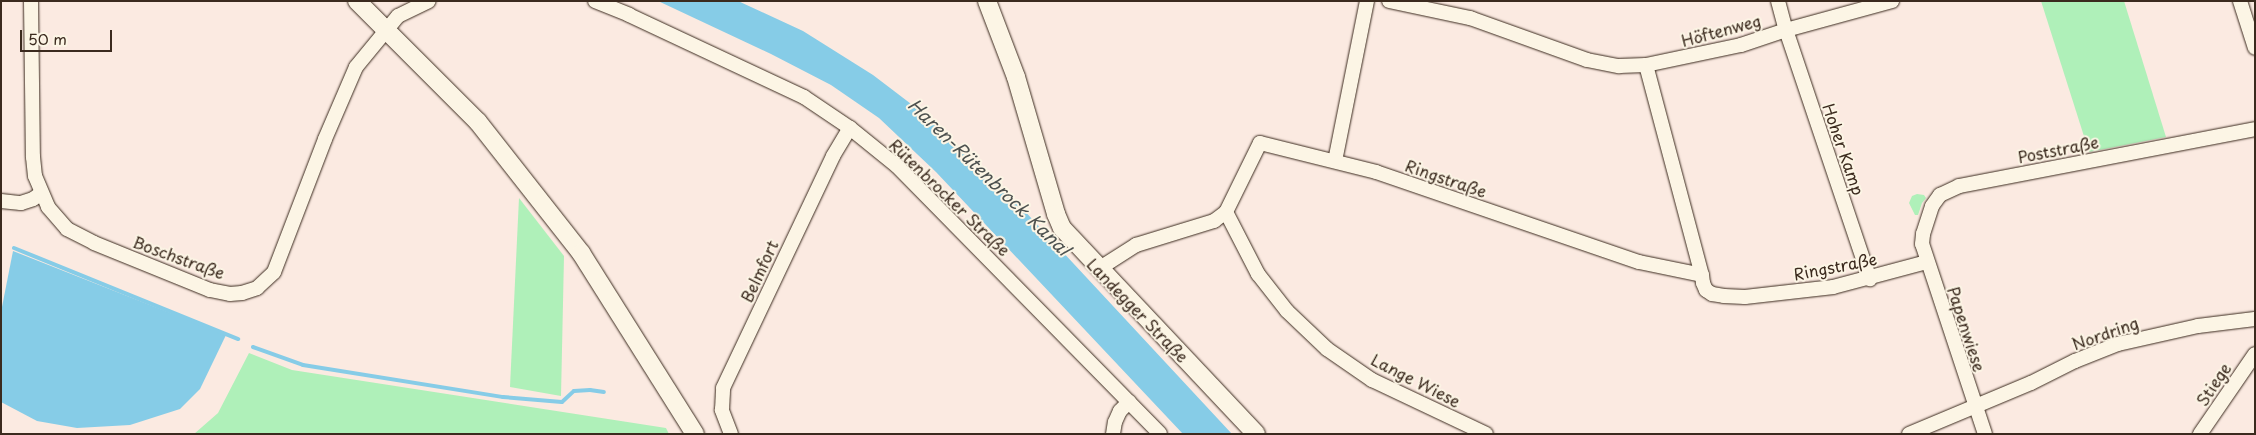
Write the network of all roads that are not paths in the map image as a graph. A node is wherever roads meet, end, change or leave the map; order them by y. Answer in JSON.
{"nodes":[{"id":1,"x":32,"y":1,"type":"edge"},
{"id":2,"x":358,"y":1,"type":"edge"},
{"id":3,"x":428,"y":1,"type":"edge"},
{"id":4,"x":595,"y":1,"type":"edge"},
{"id":5,"x":986,"y":1,"type":"edge"},
{"id":6,"x":1367,"y":1,"type":"edge"},
{"id":7,"x":1389,"y":1,"type":"edge"},
{"id":8,"x":1778,"y":1,"type":"edge"},
{"id":9,"x":1892,"y":1,"type":"edge"},
{"id":10,"x":2240,"y":1,"type":"edge"},
{"id":11,"x":386,"y":28,"type":"junction"},
{"id":12,"x":1786,"y":30,"type":"junction"},
{"id":13,"x":2255,"y":48,"type":"edge"},
{"id":14,"x":1646,"y":65,"type":"junction"},
{"id":15,"x":850,"y":128,"type":"junction"},
{"id":16,"x":2255,"y":129,"type":"edge"},
{"id":17,"x":1335,"y":161,"type":"junction"},
{"id":18,"x":41,"y":193,"type":"junction"},
{"id":19,"x":1,"y":201,"type":"edge"},
{"id":20,"x":1226,"y":212,"type":"junction"},
{"id":21,"x":1927,"y":262,"type":"junction"},
{"id":22,"x":1100,"y":268,"type":"junction"},
{"id":23,"x":1702,"y":275,"type":"junction"},
{"id":24,"x":1870,"y":279,"type":"junction"},
{"id":25,"x":2255,"y":319,"type":"edge"},
{"id":26,"x":2255,"y":354,"type":"edge"},
{"id":27,"x":1130,"y":402,"type":"junction"},
{"id":28,"x":1975,"y":406,"type":"junction"},
{"id":29,"x":696,"y":434,"type":"edge"},
{"id":30,"x":731,"y":434,"type":"edge"},
{"id":31,"x":1114,"y":434,"type":"edge"},
{"id":32,"x":1160,"y":434,"type":"edge"},
{"id":33,"x":1256,"y":434,"type":"edge"},
{"id":34,"x":1486,"y":434,"type":"edge"},
{"id":35,"x":1909,"y":434,"type":"edge"},
{"id":36,"x":1985,"y":434,"type":"edge"},
{"id":37,"x":2200,"y":434,"type":"edge"}],
"edges":[{"from":1,"to":18,"type":"street","name":"Boschstraße"},
{"from":2,"to":11,"type":"main road"},
{"from":3,"to":11,"type":"street"},
{"from":4,"to":15,"type":"street","name":"Rütenbrocker Straße"},
{"from":5,"to":22,"type":"main road","name":"Landegger Straße"},
{"from":6,"to":17,"type":"street"},
{"from":7,"to":14,"type":"street"},
{"from":8,"to":12,"type":"street","name":"Hoher Kamp"},
{"from":9,"to":12,"type":"street","name":"Höftenweg"},
{"from":10,"to":13,"type":"street"},
{"from":11,"to":18,"type":"street","name":"Boschstraße"},
{"from":11,"to":29,"type":"main road"},
{"from":12,"to":14,"type":"street","name":"Höftenweg"},
{"from":12,"to":24,"type":"street","name":"Hoher Kamp"},
{"from":14,"to":23,"type":"street","name":"Ringstraße"},
{"from":15,"to":27,"type":"street","name":"Rütenbrocker Straße"},
{"from":15,"to":30,"type":"street","name":"Belmfort"},
{"from":16,"to":21,"type":"street","name":"Poststraße"},
{"from":17,"to":20,"type":"street","name":"Ringstraße"},
{"from":17,"to":23,"type":"street","name":"Ringstraße"},
{"from":18,"to":19,"type":"street"},
{"from":20,"to":22,"type":"street"},
{"from":20,"to":34,"type":"street","name":"Lange Wiese"},
{"from":21,"to":24,"type":"street","name":"Ringstraße"},
{"from":21,"to":28,"type":"street","name":"Papenwiese"},
{"from":22,"to":33,"type":"main road","name":"Landegger Straße"},
{"from":23,"to":24,"type":"street","name":"Ringstraße"},
{"from":25,"to":28,"type":"street","name":"Nordring"},
{"from":26,"to":37,"type":"street","name":"Stiege"},
{"from":27,"to":31,"type":"street"},
{"from":27,"to":32,"type":"street","name":"Rütenbrocker Straße"},
{"from":28,"to":35,"type":"street"},
{"from":28,"to":36,"type":"street","name":"Papenwiese"}]}
